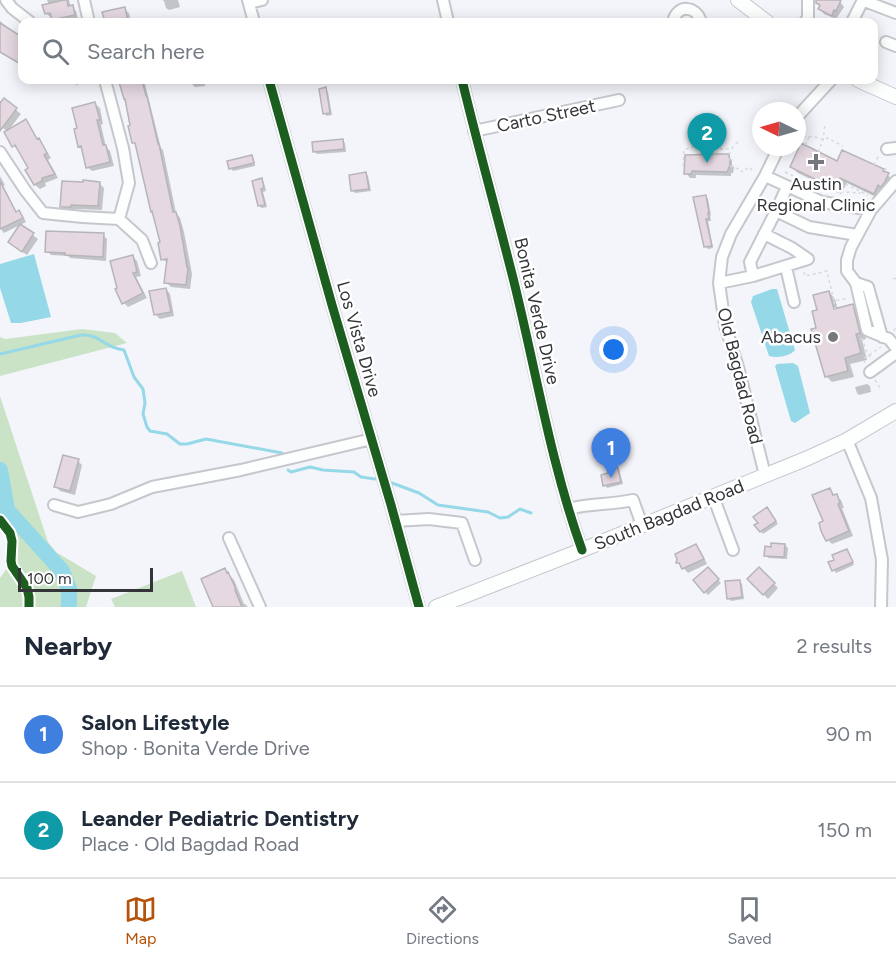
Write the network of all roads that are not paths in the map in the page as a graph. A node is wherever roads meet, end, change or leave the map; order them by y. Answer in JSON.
{"nodes":[{"id":1,"x":6,"y":0,"type":"edge"},
{"id":2,"x":84,"y":0,"type":"edge"},
{"id":3,"x":262,"y":0,"type":"edge"},
{"id":4,"x":443,"y":0,"type":"edge"},
{"id":5,"x":738,"y":0,"type":"edge"},
{"id":6,"x":808,"y":0,"type":"edge"},
{"id":7,"x":863,"y":0,"type":"edge"},
{"id":8,"x":249,"y":2,"type":"edge"},
{"id":9,"x":692,"y":5,"type":"edge"},
{"id":10,"x":896,"y":14,"type":"edge"},
{"id":11,"x":25,"y":18,"type":"edge"},
{"id":12,"x":88,"y":18,"type":"edge"},
{"id":13,"x":253,"y":18,"type":"edge"},
{"id":14,"x":447,"y":18,"type":"edge"},
{"id":15,"x":674,"y":18,"type":"edge"},
{"id":16,"x":762,"y":18,"type":"edge"},
{"id":17,"x":808,"y":18,"type":"edge"},
{"id":18,"x":854,"y":18,"type":"edge"},
{"id":19,"x":106,"y":84,"type":"edge"},
{"id":20,"x":270,"y":84,"type":"edge"},
{"id":21,"x":463,"y":84,"type":"edge"},
{"id":22,"x":827,"y":84,"type":"edge"},
{"id":23,"x":867,"y":84,"type":"edge"},
{"id":24,"x":896,"y":97,"type":"edge"},
{"id":25,"x":619,"y":100,"type":"dead end"},
{"id":26,"x":806,"y":107,"type":"edge"},
{"id":27,"x":474,"y":131,"type":"junction"},
{"id":28,"x":0,"y":152,"type":"edge"},
{"id":29,"x":775,"y":156,"type":"edge"},
{"id":30,"x":765,"y":176,"type":"junction"},
{"id":31,"x":896,"y":181,"type":"edge"},
{"id":32,"x":787,"y":187,"type":"junction"},
{"id":33,"x":871,"y":210,"type":"junction"},
{"id":34,"x":776,"y":211,"type":"junction"},
{"id":35,"x":119,"y":219,"type":"junction"},
{"id":36,"x":764,"y":234,"type":"junction"},
{"id":37,"x":858,"y":235,"type":"junction"},
{"id":38,"x":151,"y":263,"type":"dead end"},
{"id":39,"x":786,"y":267,"type":"junction"},
{"id":40,"x":753,"y":276,"type":"junction"},
{"id":41,"x":719,"y":284,"type":"junction"},
{"id":42,"x":794,"y":302,"type":"dead end"},
{"id":43,"x":896,"y":348,"type":"edge"},
{"id":44,"x":896,"y":353,"type":"edge"},
{"id":45,"x":870,"y":372,"type":"dead end"},
{"id":46,"x":896,"y":411,"type":"edge"},
{"id":47,"x":372,"y":439,"type":"junction"},
{"id":48,"x":847,"y":440,"type":"junction"},
{"id":49,"x":765,"y":475,"type":"junction"},
{"id":50,"x":713,"y":496,"type":"junction"},
{"id":51,"x":54,"y":505,"type":"dead end"},
{"id":52,"x":568,"y":508,"type":"junction"},
{"id":53,"x":395,"y":521,"type":"junction"},
{"id":54,"x":642,"y":525,"type":"junction"},
{"id":55,"x":229,"y":538,"type":"dead end"},
{"id":56,"x":582,"y":550,"type":"junction"},
{"id":57,"x":733,"y":550,"type":"dead end"},
{"id":58,"x":475,"y":560,"type":"dead end"},
{"id":59,"x":458,"y":603,"type":"edge"},
{"id":60,"x":260,"y":607,"type":"edge"},
{"id":61,"x":419,"y":607,"type":"edge"},
{"id":62,"x":436,"y":607,"type":"edge"},
{"id":63,"x":881,"y":607,"type":"edge"}],
"edges":[{"from":1,"to":11,"type":"street"},
{"from":2,"to":12,"type":"street"},
{"from":3,"to":8,"type":"street"},
{"from":4,"to":14,"type":"street"},
{"from":5,"to":16,"type":"main road"},
{"from":6,"to":17,"type":"street"},
{"from":7,"to":10,"type":"street"},
{"from":7,"to":18,"type":"street"},
{"from":8,"to":13,"type":"street"},
{"from":9,"to":15,"type":"street"},
{"from":19,"to":35,"type":"street"},
{"from":20,"to":47,"type":"street","name":"Los Vista Drive"},
{"from":21,"to":27,"type":"street","name":"Bonita Verde Drive"},
{"from":22,"to":26,"type":"street"},
{"from":23,"to":24,"type":"main road"},
{"from":25,"to":27,"type":"street","name":"Carto Street"},
{"from":27,"to":52,"type":"street","name":"Bonita Verde Drive"},
{"from":28,"to":35,"type":"street"},
{"from":29,"to":30,"type":"street","name":"Old Bagdad Road"},
{"from":30,"to":32,"type":"street"},
{"from":30,"to":41,"type":"street","name":"Old Bagdad Road"},
{"from":31,"to":33,"type":"street"},
{"from":32,"to":33,"type":"street"},
{"from":32,"to":34,"type":"street"},
{"from":33,"to":37,"type":"street"},
{"from":34,"to":36,"type":"street"},
{"from":34,"to":37,"type":"street"},
{"from":35,"to":38,"type":"street"},
{"from":36,"to":39,"type":"street"},
{"from":36,"to":40,"type":"street"},
{"from":37,"to":43,"type":"street"},
{"from":39,"to":40,"type":"street"},
{"from":39,"to":42,"type":"street"},
{"from":40,"to":41,"type":"street"},
{"from":41,"to":49,"type":"street","name":"Old Bagdad Road"},
{"from":44,"to":45,"type":"street"},
{"from":46,"to":48,"type":"main road","name":"South Bagdad Road"},
{"from":47,"to":51,"type":"street"},
{"from":47,"to":53,"type":"street","name":"Los Vista Drive"},
{"from":48,"to":49,"type":"main road","name":"South Bagdad Road"},
{"from":48,"to":63,"type":"street"},
{"from":49,"to":50,"type":"main road","name":"South Bagdad Road"},
{"from":50,"to":54,"type":"main road","name":"South Bagdad Road"},
{"from":50,"to":57,"type":"street"},
{"from":52,"to":54,"type":"street"},
{"from":52,"to":56,"type":"street","name":"Bonita Verde Drive"},
{"from":53,"to":58,"type":"street"},
{"from":53,"to":61,"type":"street","name":"Los Vista Drive"},
{"from":54,"to":56,"type":"main road","name":"South Bagdad Road"},
{"from":55,"to":60,"type":"street"},
{"from":56,"to":59,"type":"main road","name":"South Bagdad Road"},
{"from":59,"to":62,"type":"main road","name":"South Bagdad Road"}]}
